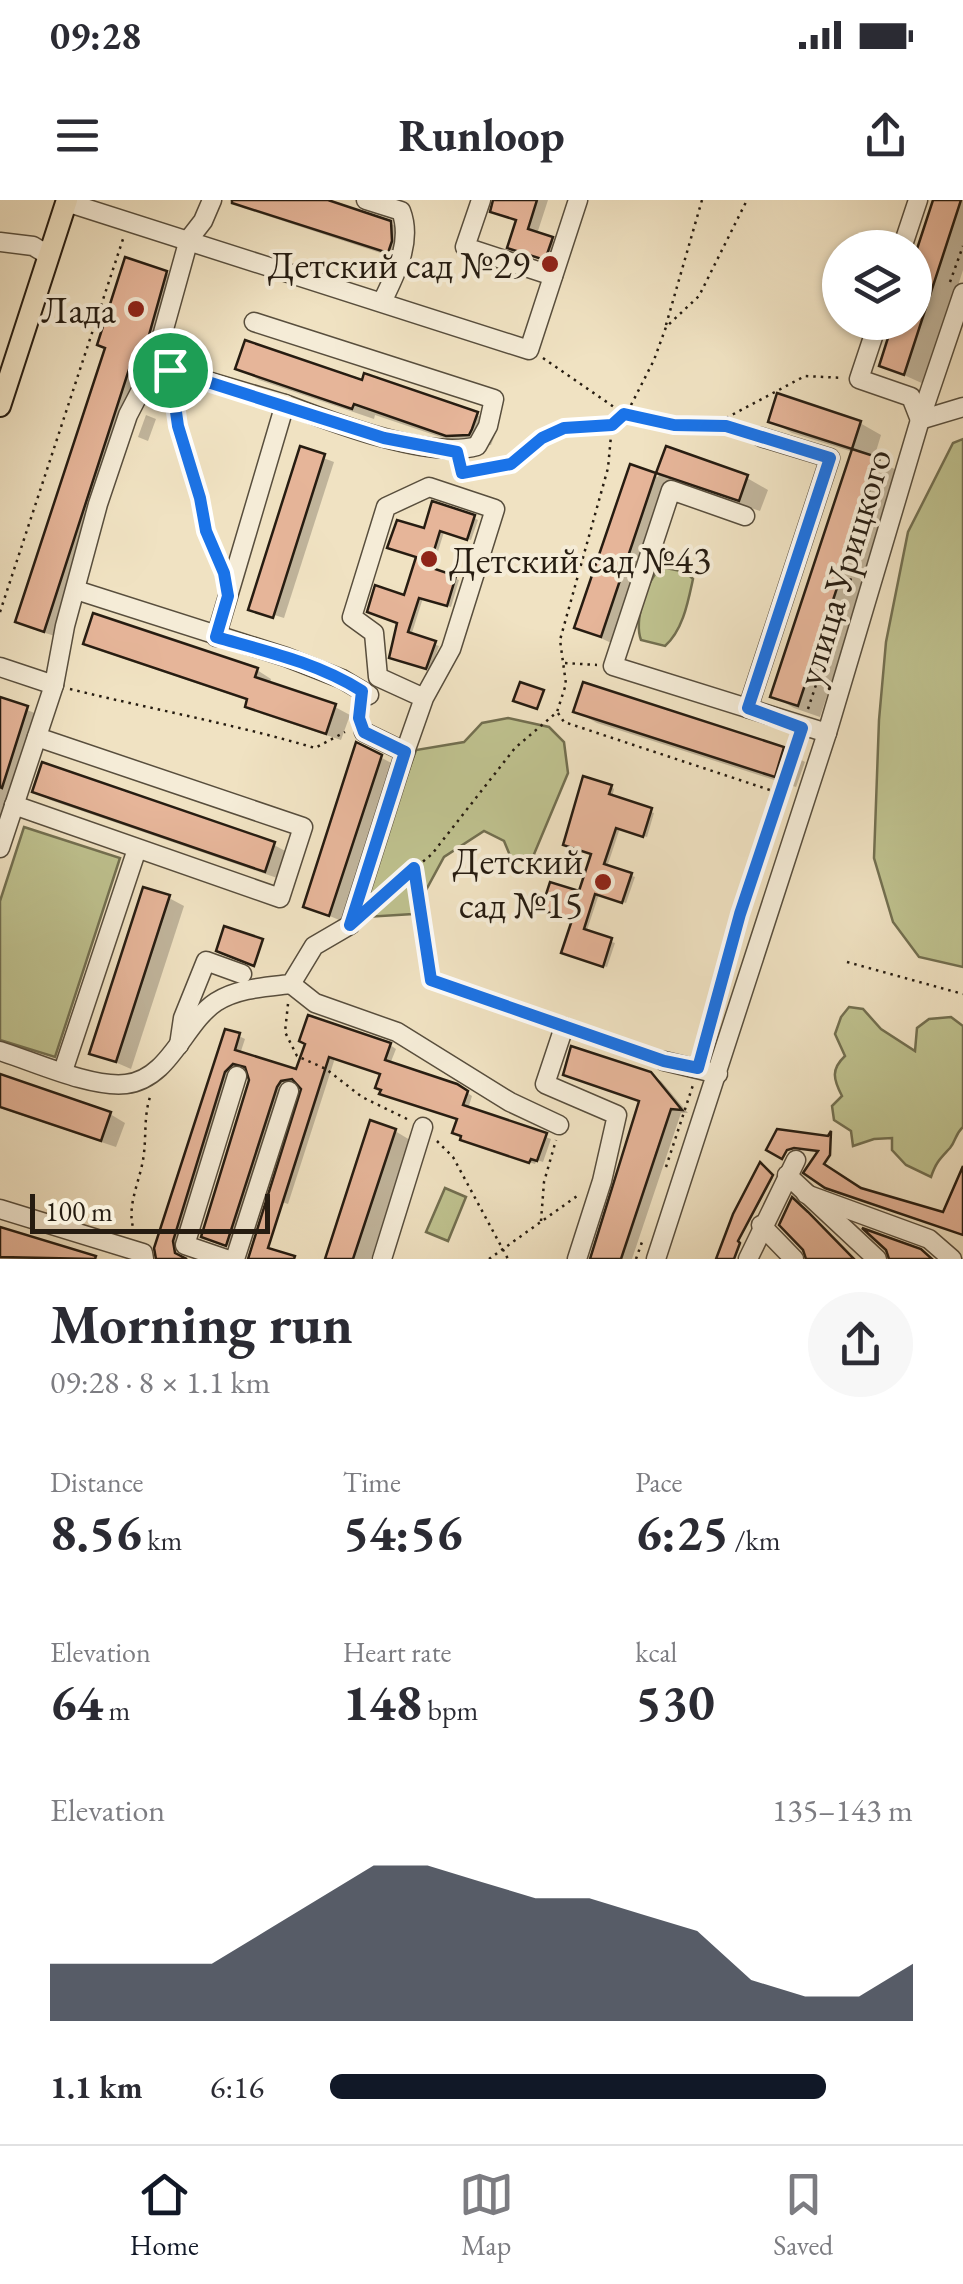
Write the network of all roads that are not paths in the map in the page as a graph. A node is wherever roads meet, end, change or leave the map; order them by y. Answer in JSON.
{"nodes":[{"id":1,"x":212,"y":200,"type":"edge"},
{"id":2,"x":366,"y":200,"type":"edge"},
{"id":3,"x":481,"y":200,"type":"edge"},
{"id":4,"x":578,"y":200,"type":"edge"},
{"id":5,"x":918,"y":200,"type":"edge"},
{"id":6,"x":67,"y":201,"type":"edge"},
{"id":7,"x":400,"y":206,"type":"edge"},
{"id":8,"x":908,"y":230,"type":"edge"},
{"id":9,"x":189,"y":240,"type":"junction"},
{"id":10,"x":0,"y":242,"type":"edge"},
{"id":11,"x":48,"y":255,"type":"junction"},
{"id":12,"x":553,"y":276,"type":"junction"},
{"id":13,"x":956,"y":288,"type":"edge"},
{"id":14,"x":382,"y":302,"type":"junction"},
{"id":15,"x":254,"y":322,"type":"dead end"},
{"id":16,"x":872,"y":340,"type":"edge"},
{"id":17,"x":162,"y":368,"type":"junction"},
{"id":18,"x":285,"y":404,"type":"junction"},
{"id":19,"x":0,"y":406,"type":"edge"},
{"id":20,"x":963,"y":407,"type":"edge"},
{"id":21,"x":920,"y":420,"type":"junction"},
{"id":22,"x":761,"y":437,"type":"road end"},
{"id":23,"x":744,"y":516,"type":"dead end"},
{"id":24,"x":76,"y":590,"type":"junction"},
{"id":25,"x":216,"y":637,"type":"junction"},
{"id":26,"x":0,"y":667,"type":"edge"},
{"id":27,"x":54,"y":685,"type":"junction"},
{"id":28,"x":368,"y":695,"type":"dead end"},
{"id":29,"x":424,"y":698,"type":"junction"},
{"id":30,"x":748,"y":708,"type":"junction"},
{"id":31,"x":364,"y":732,"type":"road end"},
{"id":32,"x":827,"y":733,"type":"junction"},
{"id":33,"x":36,"y":736,"type":"junction"},
{"id":34,"x":405,"y":752,"type":"junction"},
{"id":35,"x":14,"y":805,"type":"junction"},
{"id":36,"x":0,"y":848,"type":"edge"},
{"id":37,"x":136,"y":849,"type":"junction"},
{"id":38,"x":242,"y":974,"type":"dead end"},
{"id":39,"x":291,"y":984,"type":"junction"},
{"id":40,"x":564,"y":1027,"type":"road end"},
{"id":41,"x":179,"y":1045,"type":"junction"},
{"id":42,"x":0,"y":1051,"type":"edge"},
{"id":43,"x":664,"y":1061,"type":"road end"},
{"id":44,"x":63,"y":1071,"type":"junction"},
{"id":45,"x":718,"y":1074,"type":"junction"},
{"id":46,"x":238,"y":1076,"type":"dead end"},
{"id":47,"x":289,"y":1090,"type":"dead end"},
{"id":48,"x":559,"y":1125,"type":"road end"},
{"id":49,"x":423,"y":1127,"type":"road end"},
{"id":50,"x":806,"y":1194,"type":"junction"},
{"id":51,"x":0,"y":1209,"type":"edge"},
{"id":52,"x":762,"y":1225,"type":"junction"},
{"id":53,"x":929,"y":1239,"type":"junction"},
{"id":54,"x":963,"y":1246,"type":"edge"},
{"id":55,"x":143,"y":1256,"type":"edge"},
{"id":56,"x":226,"y":1259,"type":"edge"},
{"id":57,"x":235,"y":1259,"type":"edge"},
{"id":58,"x":382,"y":1259,"type":"edge"},
{"id":59,"x":577,"y":1259,"type":"edge"},
{"id":60,"x":656,"y":1259,"type":"edge"},
{"id":61,"x":748,"y":1259,"type":"edge"},
{"id":62,"x":794,"y":1259,"type":"edge"},
{"id":63,"x":877,"y":1259,"type":"edge"},
{"id":64,"x":952,"y":1259,"type":"edge"}],
"edges":[{"from":1,"to":9,"type":"street"},
{"from":2,"to":7,"type":"street"},
{"from":3,"to":12,"type":"street"},
{"from":4,"to":12,"type":"street"},
{"from":5,"to":8,"type":"street"},
{"from":6,"to":9,"type":"street"},
{"from":6,"to":11,"type":"main road"},
{"from":7,"to":14,"type":"street"},
{"from":9,"to":14,"type":"street"},
{"from":9,"to":17,"type":"street"},
{"from":10,"to":11,"type":"street"},
{"from":11,"to":19,"type":"main road"},
{"from":12,"to":14,"type":"street"},
{"from":13,"to":21,"type":"street","name":"улица Урицкого"},
{"from":15,"to":18,"type":"street"},
{"from":16,"to":21,"type":"street"},
{"from":17,"to":18,"type":"street"},
{"from":17,"to":24,"type":"street"},
{"from":18,"to":25,"type":"street"},
{"from":20,"to":21,"type":"street"},
{"from":21,"to":32,"type":"street","name":"улица Урицкого"},
{"from":22,"to":30,"type":"street"},
{"from":23,"to":30,"type":"street"},
{"from":24,"to":25,"type":"street"},
{"from":24,"to":27,"type":"street"},
{"from":25,"to":28,"type":"street"},
{"from":26,"to":27,"type":"street"},
{"from":27,"to":33,"type":"street"},
{"from":29,"to":29,"type":"street"},
{"from":29,"to":34,"type":"street"},
{"from":30,"to":32,"type":"street"},
{"from":31,"to":34,"type":"street"},
{"from":32,"to":45,"type":"street","name":"улица Урицкого"},
{"from":33,"to":35,"type":"street"},
{"from":33,"to":37,"type":"street"},
{"from":34,"to":39,"type":"street"},
{"from":35,"to":36,"type":"street"},
{"from":35,"to":37,"type":"street"},
{"from":37,"to":44,"type":"street"},
{"from":38,"to":41,"type":"street"},
{"from":39,"to":41,"type":"street"},
{"from":39,"to":48,"type":"street"},
{"from":40,"to":59,"type":"street"},
{"from":41,"to":44,"type":"street"},
{"from":42,"to":44,"type":"street"},
{"from":43,"to":45,"type":"street"},
{"from":45,"to":60,"type":"street","name":"улица Урицкого"},
{"from":46,"to":56,"type":"street"},
{"from":47,"to":57,"type":"street"},
{"from":49,"to":58,"type":"street"},
{"from":50,"to":52,"type":"street"},
{"from":50,"to":53,"type":"street"},
{"from":50,"to":63,"type":"street"},
{"from":51,"to":55,"type":"street"},
{"from":52,"to":61,"type":"street"},
{"from":52,"to":62,"type":"street"},
{"from":53,"to":54,"type":"street"},
{"from":53,"to":64,"type":"street"}]}
